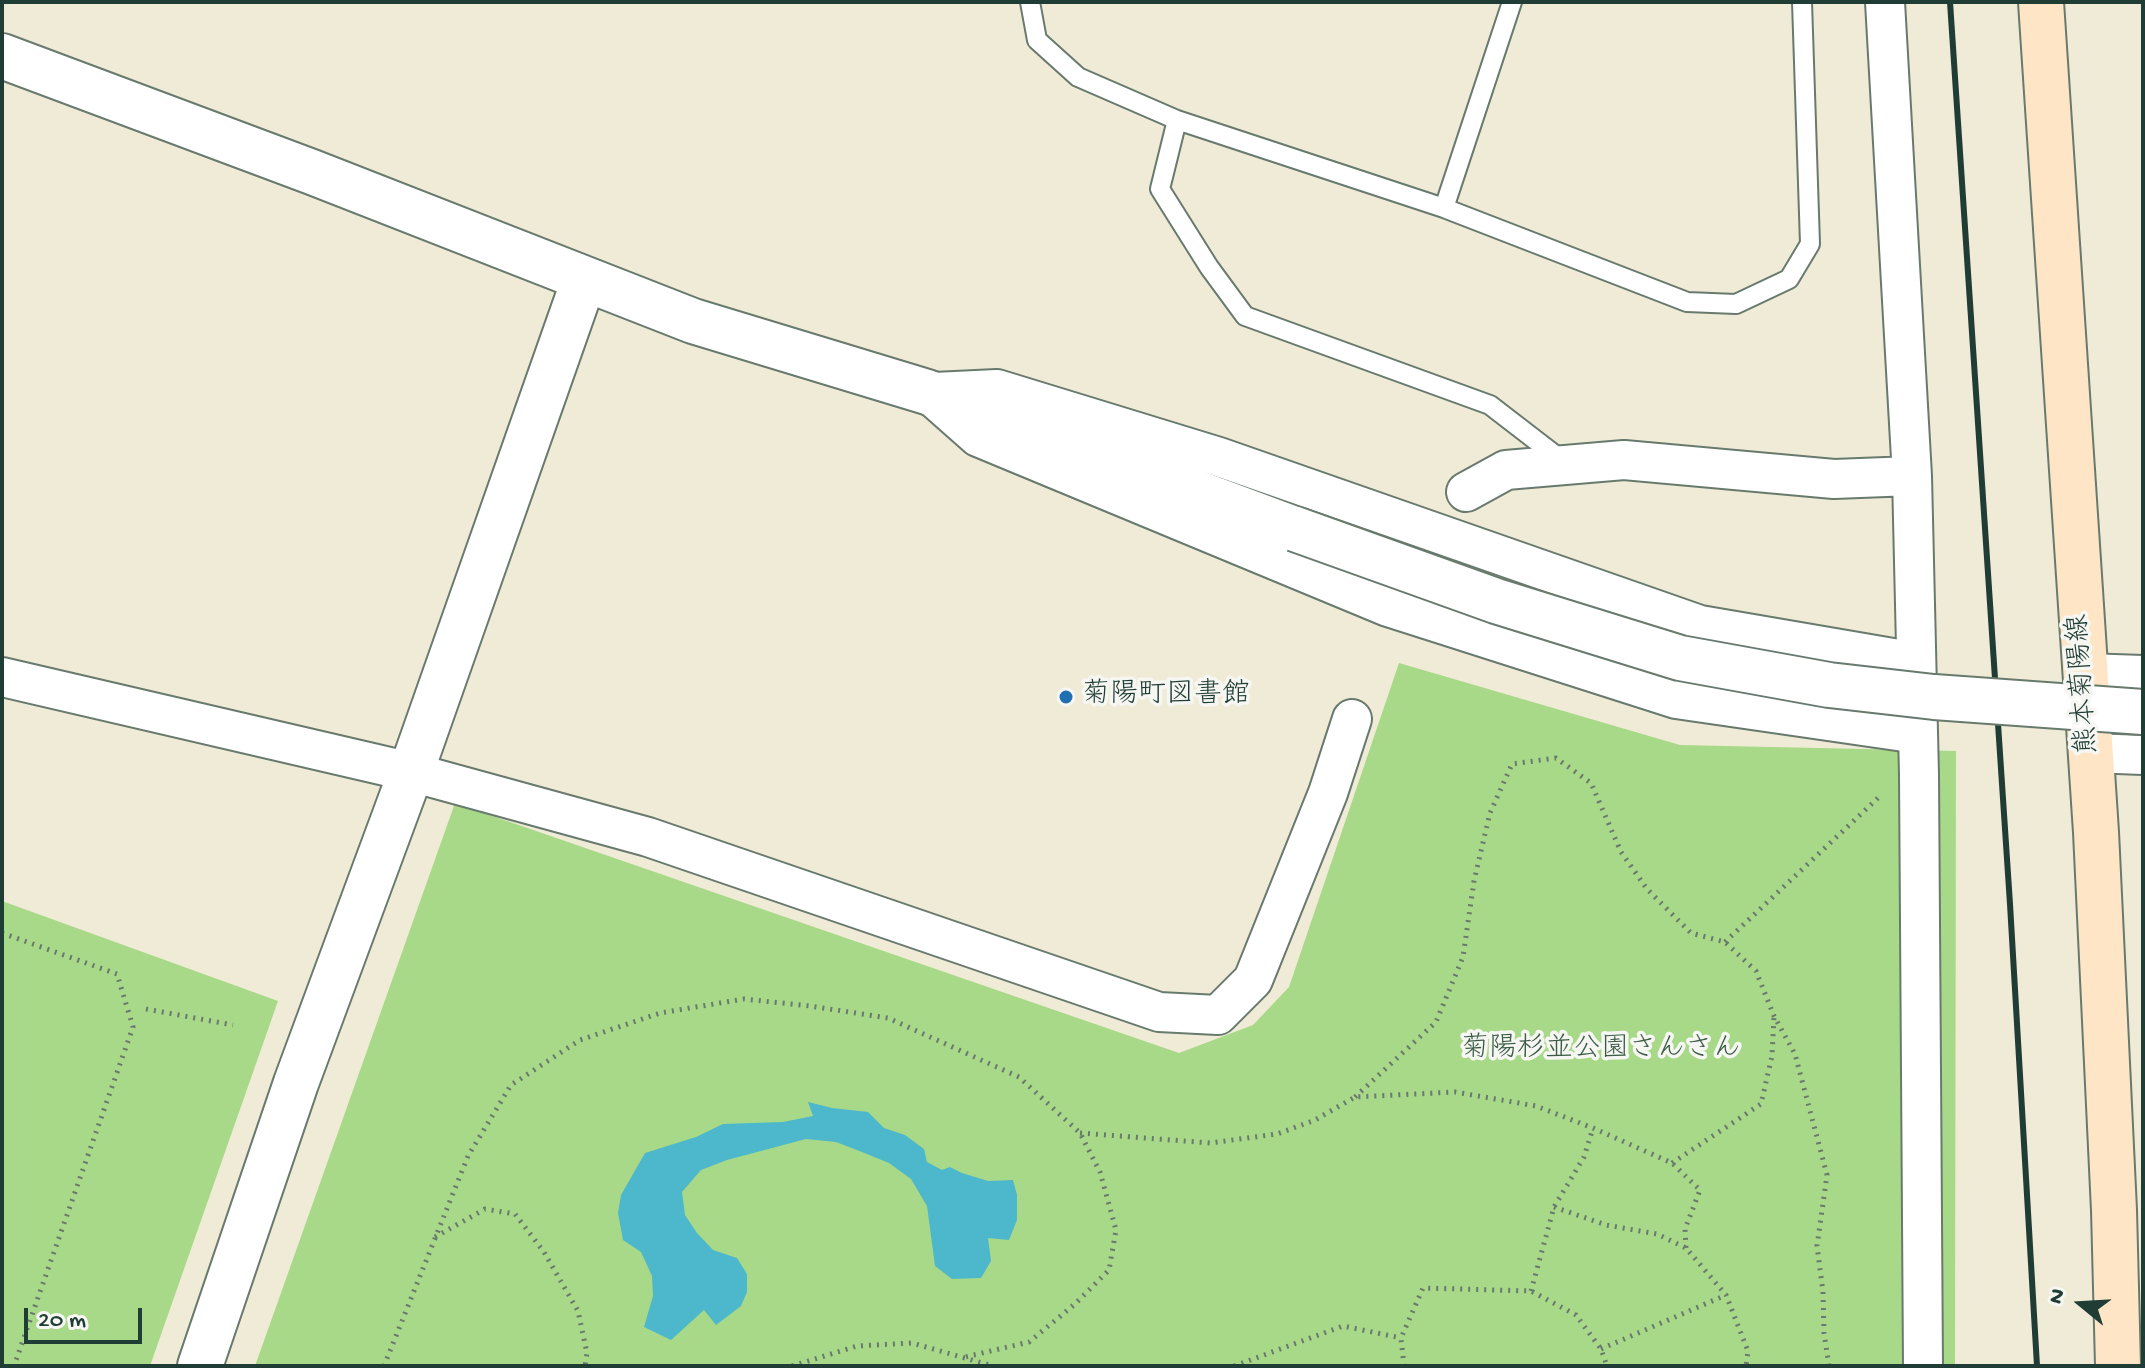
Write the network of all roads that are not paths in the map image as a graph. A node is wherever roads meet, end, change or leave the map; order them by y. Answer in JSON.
{"nodes":[{"id":1,"x":1030,"y":2,"type":"edge"},
{"id":2,"x":1512,"y":2,"type":"edge"},
{"id":3,"x":1802,"y":2,"type":"edge"},
{"id":4,"x":1885,"y":2,"type":"edge"},
{"id":5,"x":2041,"y":2,"type":"edge"},
{"id":6,"x":2,"y":56,"type":"edge"},
{"id":7,"x":1177,"y":120,"type":"junction"},
{"id":8,"x":1444,"y":208,"type":"junction"},
{"id":9,"x":584,"y":280,"type":"junction"},
{"id":10,"x":927,"y":392,"type":"junction"},
{"id":11,"x":1567,"y":465,"type":"junction"},
{"id":12,"x":1912,"y":476,"type":"junction"},
{"id":13,"x":1466,"y":492,"type":"dead end"},
{"id":14,"x":1916,"y":662,"type":"junction"},
{"id":15,"x":2084,"y":673,"type":"junction"},
{"id":16,"x":2143,"y":675,"type":"edge"},
{"id":17,"x":2,"y":677,"type":"edge"},
{"id":18,"x":2143,"y":712,"type":"edge"},
{"id":19,"x":1352,"y":719,"type":"dead end"},
{"id":20,"x":1918,"y":734,"type":"junction"},
{"id":21,"x":2091,"y":753,"type":"junction"},
{"id":22,"x":2143,"y":755,"type":"edge"},
{"id":23,"x":411,"y":772,"type":"junction"},
{"id":24,"x":200,"y":1366,"type":"edge"},
{"id":25,"x":1923,"y":1366,"type":"edge"},
{"id":26,"x":2118,"y":1366,"type":"edge"}],
"edges":[{"from":1,"to":7,"type":"lane"},
{"from":2,"to":8,"type":"lane"},
{"from":3,"to":8,"type":"lane"},
{"from":4,"to":12,"type":"street"},
{"from":5,"to":15,"type":"main road","name":"熊本菊陽線"},
{"from":6,"to":9,"type":"street"},
{"from":7,"to":8,"type":"lane"},
{"from":7,"to":11,"type":"lane"},
{"from":9,"to":10,"type":"street"},
{"from":9,"to":23,"type":"street"},
{"from":10,"to":14,"type":"street"},
{"from":10,"to":18,"type":"street","bridge":true},
{"from":10,"to":20,"type":"street"},
{"from":11,"to":12,"type":"street"},
{"from":11,"to":13,"type":"street"},
{"from":12,"to":14,"type":"street"},
{"from":14,"to":20,"type":"street"},
{"from":15,"to":16,"type":"street"},
{"from":15,"to":21,"type":"main road","name":"熊本菊陽線"},
{"from":17,"to":23,"type":"street"},
{"from":19,"to":23,"type":"street"},
{"from":20,"to":25,"type":"street"},
{"from":21,"to":22,"type":"street"},
{"from":21,"to":26,"type":"main road","name":"熊本菊陽線"},
{"from":23,"to":24,"type":"street"}]}
